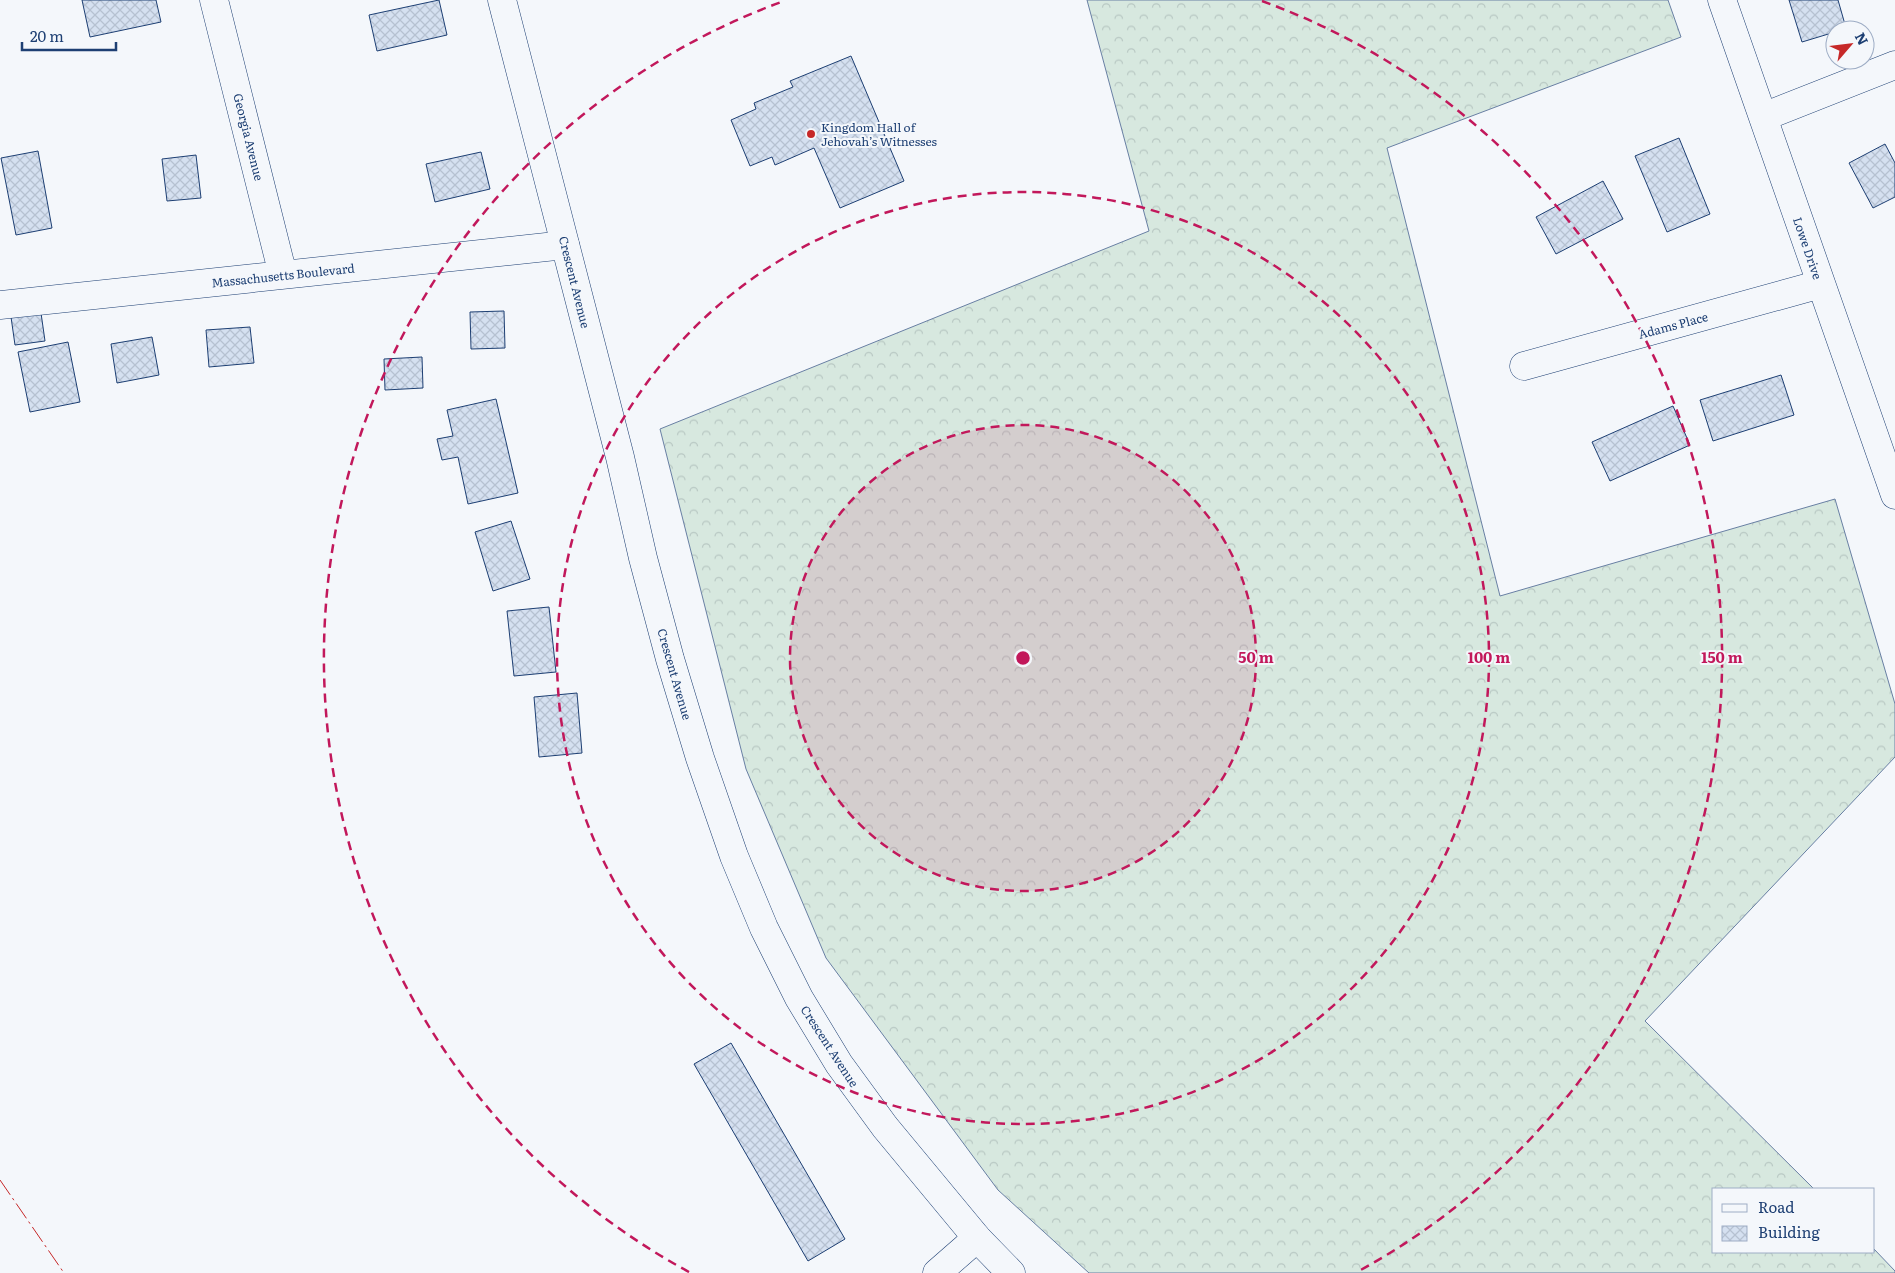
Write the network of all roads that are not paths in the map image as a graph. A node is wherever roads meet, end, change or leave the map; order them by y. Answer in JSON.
{"nodes":[{"id":1,"x":214,"y":0,"type":"edge"},
{"id":2,"x":502,"y":0,"type":"edge"},
{"id":3,"x":1722,"y":0,"type":"edge"},
{"id":4,"x":1895,"y":65,"type":"edge"},
{"id":5,"x":1763,"y":117,"type":"junction"},
{"id":6,"x":565,"y":245,"type":"junction"},
{"id":7,"x":283,"y":275,"type":"junction"},
{"id":8,"x":1821,"y":284,"type":"junction"},
{"id":9,"x":0,"y":304,"type":"edge"},
{"id":10,"x":1524,"y":366,"type":"dead end"},
{"id":11,"x":1895,"y":495,"type":"edge"},
{"id":12,"x":977,"y":1238,"type":"junction"},
{"id":13,"x":938,"y":1273,"type":"edge"},
{"id":14,"x":1011,"y":1273,"type":"edge"}],
"edges":[{"from":1,"to":7,"type":"street","name":"Georgia Avenue"},
{"from":2,"to":6,"type":"street","name":"Crescent Avenue"},
{"from":3,"to":5,"type":"street","name":"Lowe Drive"},
{"from":4,"to":5,"type":"street"},
{"from":5,"to":8,"type":"street","name":"Lowe Drive"},
{"from":6,"to":7,"type":"street","name":"Massachusetts Boulevard"},
{"from":6,"to":12,"type":"street","name":"Crescent Avenue"},
{"from":7,"to":9,"type":"street","name":"Massachusetts Boulevard"},
{"from":8,"to":10,"type":"street","name":"Adams Place"},
{"from":8,"to":11,"type":"street","name":"Lowe Drive"},
{"from":12,"to":13,"type":"street"},
{"from":12,"to":14,"type":"street","name":"Crescent Avenue"}]}
